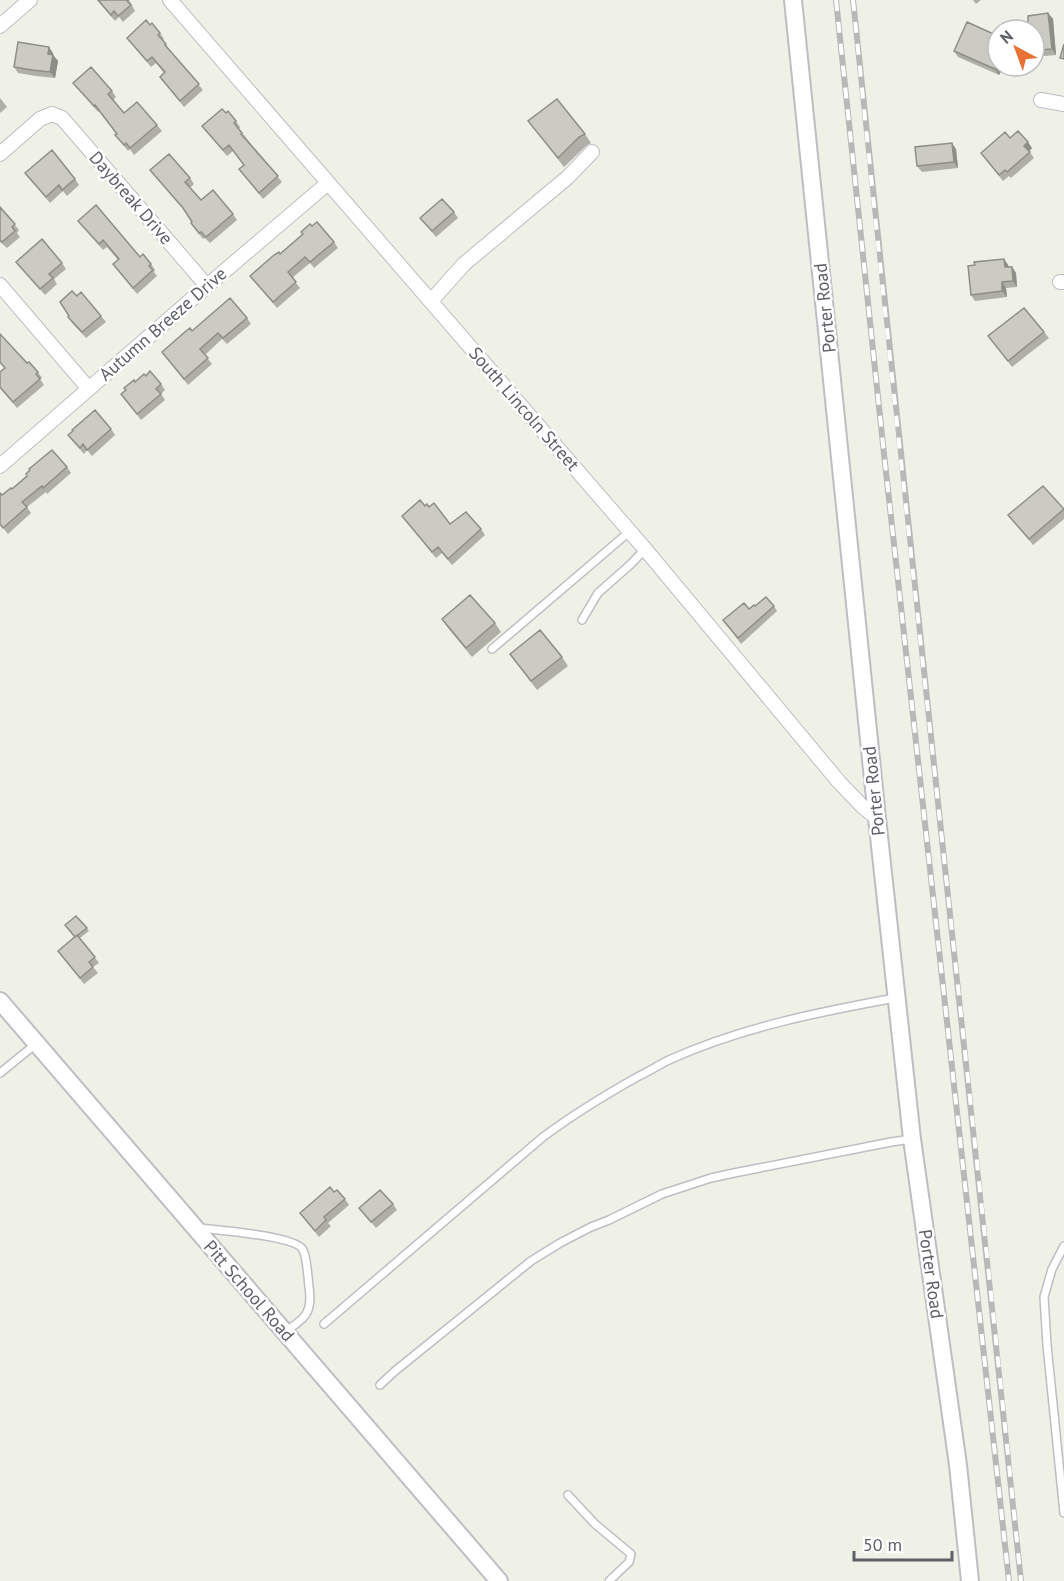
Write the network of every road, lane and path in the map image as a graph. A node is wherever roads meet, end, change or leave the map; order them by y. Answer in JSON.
{"nodes":[{"id":1,"x":30,"y":0,"type":"edge"},
{"id":2,"x":170,"y":0,"type":"edge"},
{"id":3,"x":793,"y":0,"type":"edge"},
{"id":4,"x":0,"y":26,"type":"edge"},
{"id":5,"x":1041,"y":100,"type":"dead end"},
{"id":6,"x":1064,"y":104,"type":"edge"},
{"id":7,"x":592,"y":152,"type":"dead end"},
{"id":8,"x":0,"y":154,"type":"edge"},
{"id":9,"x":328,"y":183,"type":"junction"},
{"id":10,"x":0,"y":285,"type":"edge"},
{"id":11,"x":207,"y":286,"type":"junction"},
{"id":12,"x":431,"y":301,"type":"junction"},
{"id":13,"x":89,"y":388,"type":"junction"},
{"id":14,"x":0,"y":466,"type":"edge"},
{"id":15,"x":629,"y":532,"type":"junction"},
{"id":16,"x":645,"y":549,"type":"junction"},
{"id":17,"x":582,"y":620,"type":"dead end"},
{"id":18,"x":492,"y":649,"type":"dead end"},
{"id":19,"x":877,"y":818,"type":"junction"},
{"id":20,"x":898,"y":997,"type":"junction"},
{"id":21,"x":0,"y":1001,"type":"edge"},
{"id":22,"x":37,"y":1043,"type":"junction"},
{"id":23,"x":0,"y":1073,"type":"edge"},
{"id":24,"x":912,"y":1139,"type":"junction"},
{"id":25,"x":195,"y":1228,"type":"junction"},
{"id":26,"x":1064,"y":1246,"type":"edge"},
{"id":27,"x":324,"y":1324,"type":"dead end"},
{"id":28,"x":284,"y":1332,"type":"junction"},
{"id":29,"x":380,"y":1385,"type":"dead end"},
{"id":30,"x":568,"y":1495,"type":"dead end"},
{"id":31,"x":1064,"y":1513,"type":"edge"},
{"id":32,"x":499,"y":1581,"type":"edge"},
{"id":33,"x":609,"y":1581,"type":"edge"},
{"id":34,"x":970,"y":1581,"type":"edge"}],
"edges":[{"from":1,"to":4,"type":"street"},
{"from":2,"to":9,"type":"street","name":"South Lincoln Street"},
{"from":3,"to":19,"type":"street","name":"Porter Road"},
{"from":5,"to":6,"type":"street"},
{"from":7,"to":12,"type":"street"},
{"from":8,"to":11,"type":"street","name":"Daybreak Drive"},
{"from":9,"to":11,"type":"street","name":"Autumn Breeze Drive"},
{"from":9,"to":12,"type":"street","name":"South Lincoln Street"},
{"from":10,"to":13,"type":"street"},
{"from":11,"to":13,"type":"street","name":"Autumn Breeze Drive"},
{"from":12,"to":15,"type":"street","name":"South Lincoln Street"},
{"from":13,"to":14,"type":"street","name":"Autumn Breeze Drive"},
{"from":15,"to":16,"type":"street","name":"South Lincoln Street"},
{"from":15,"to":18,"type":"lane"},
{"from":16,"to":17,"type":"lane"},
{"from":16,"to":19,"type":"street","name":"South Lincoln Street"},
{"from":19,"to":20,"type":"street","name":"Porter Road"},
{"from":20,"to":24,"type":"street","name":"Porter Road"},
{"from":20,"to":27,"type":"lane"},
{"from":21,"to":22,"type":"street","name":"Pitt School Road"},
{"from":22,"to":23,"type":"lane"},
{"from":22,"to":25,"type":"street","name":"Pitt School Road"},
{"from":24,"to":29,"type":"lane"},
{"from":24,"to":34,"type":"street","name":"Porter Road"},
{"from":25,"to":28,"type":"street","name":"Pitt School Road"},
{"from":25,"to":28,"type":"lane"},
{"from":26,"to":31,"type":"lane"},
{"from":28,"to":32,"type":"street","name":"Pitt School Road"},
{"from":30,"to":33,"type":"lane"}]}
